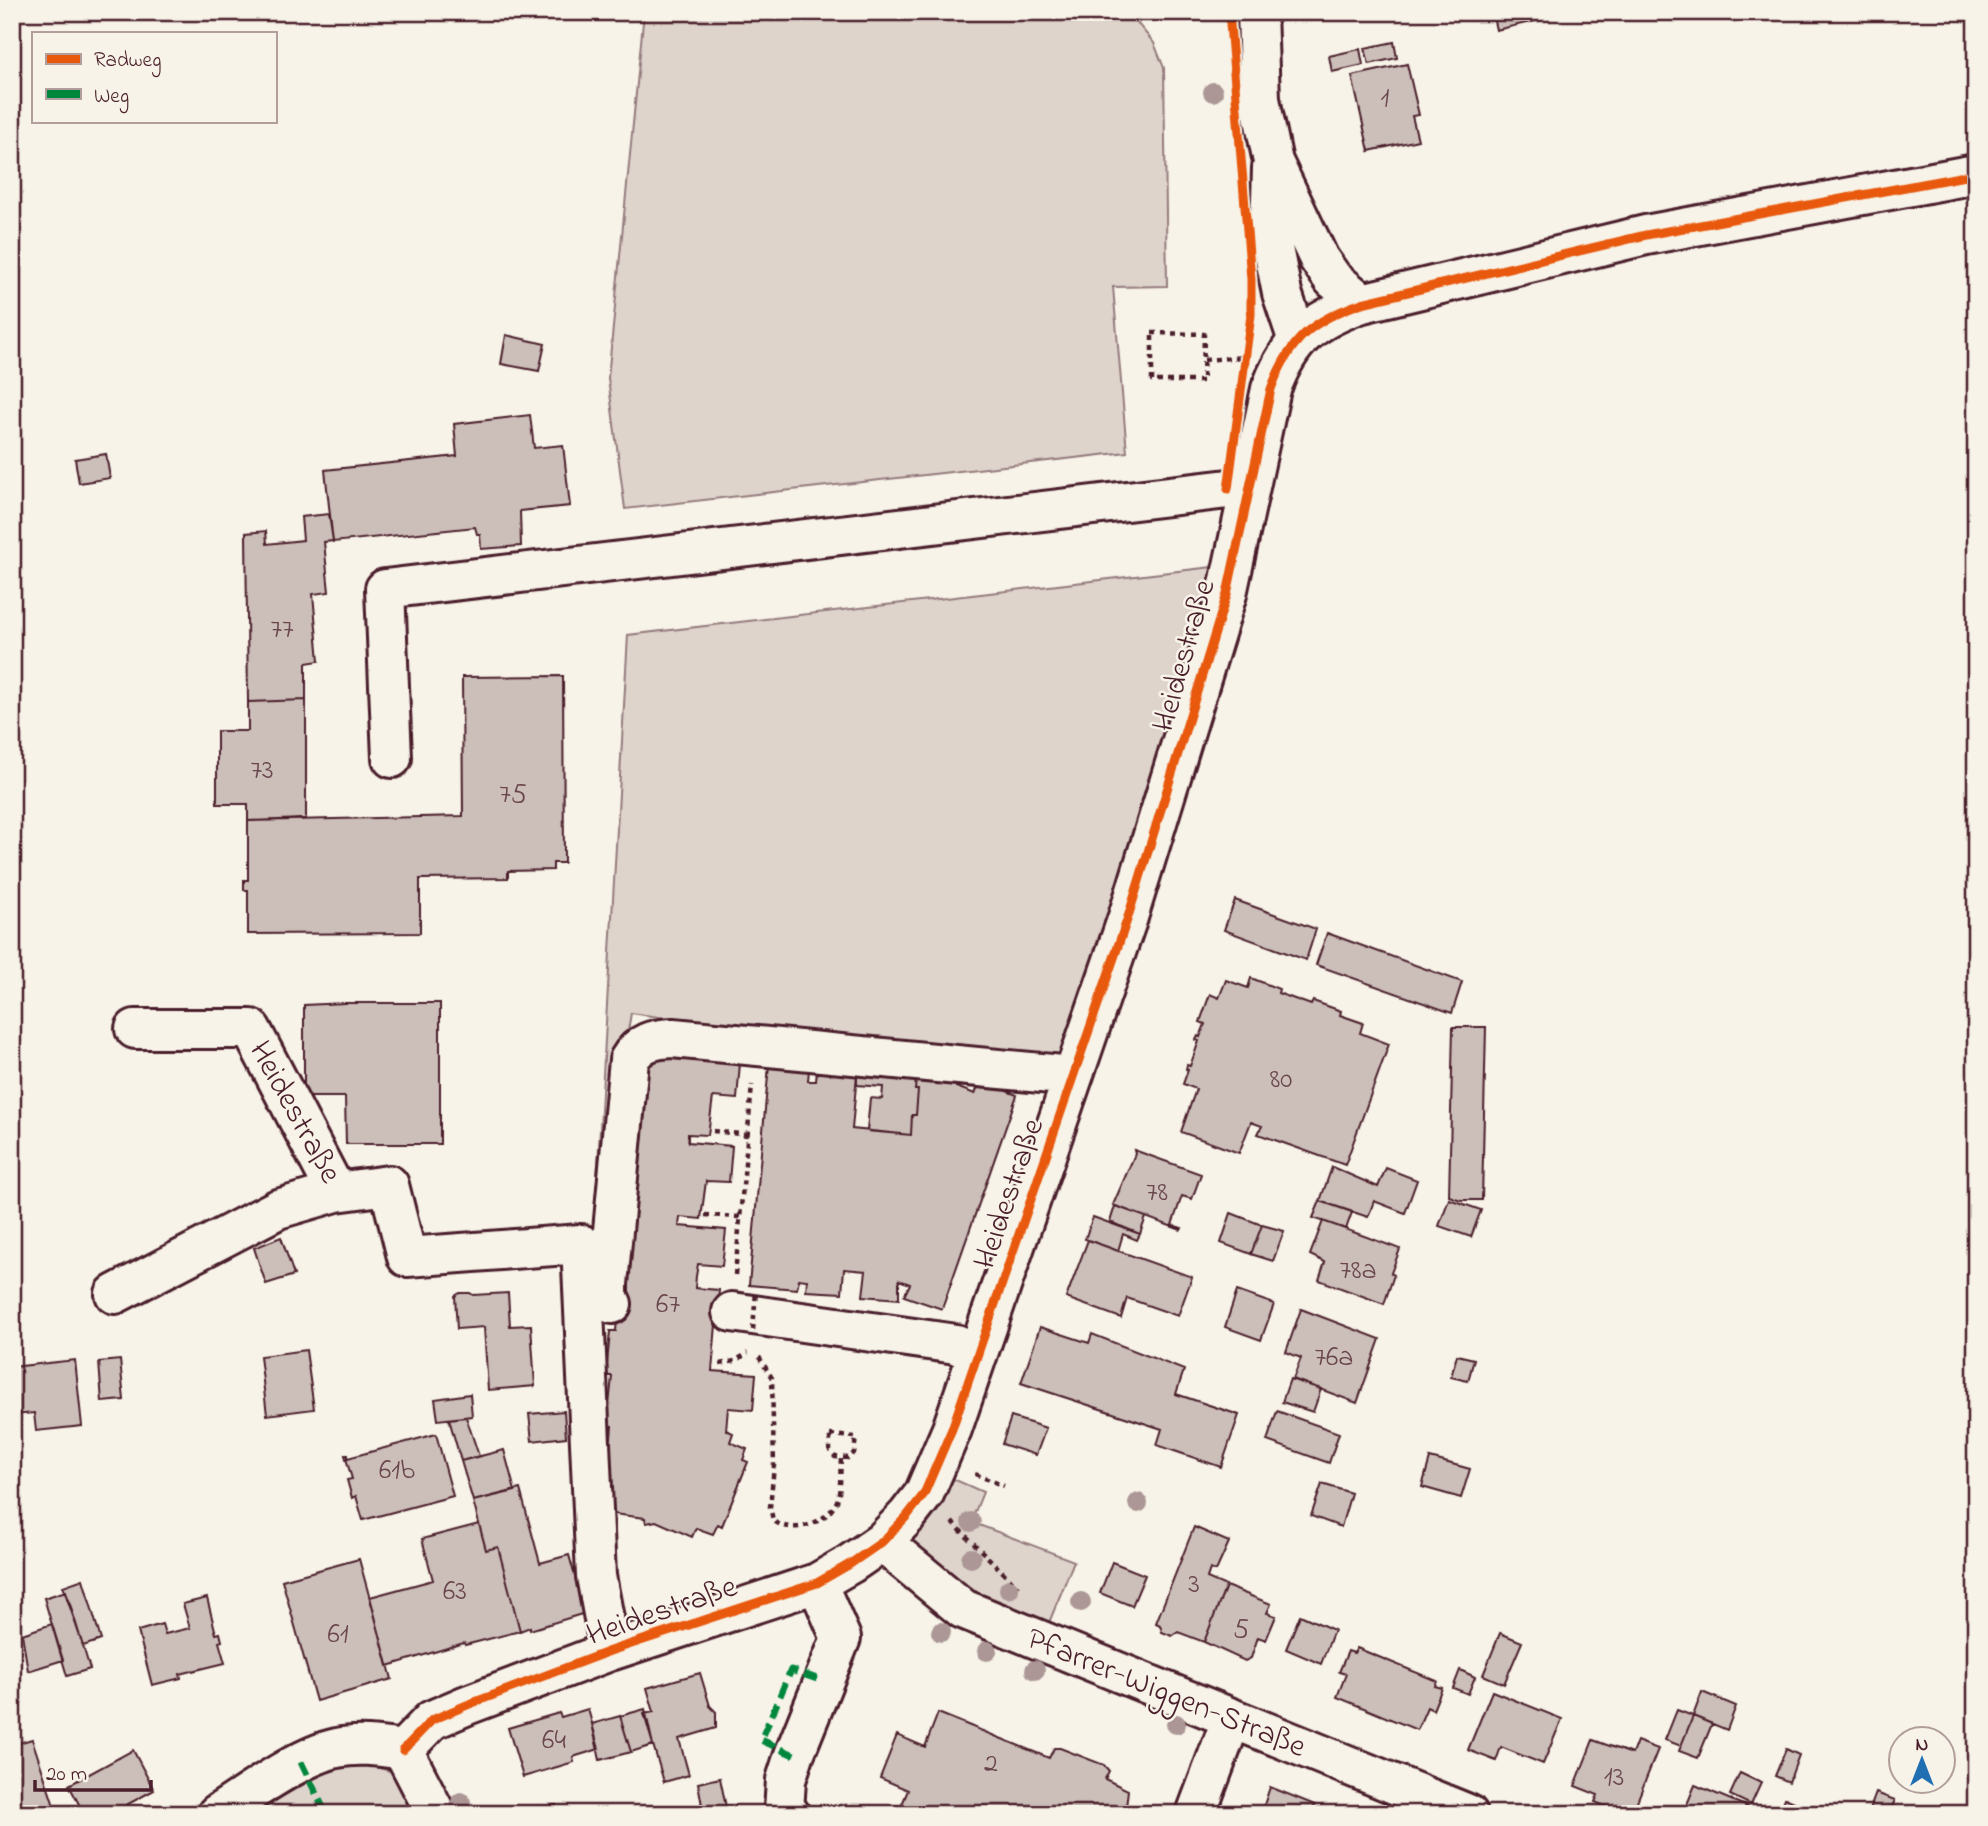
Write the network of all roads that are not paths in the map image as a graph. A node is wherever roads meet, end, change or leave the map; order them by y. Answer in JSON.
{"nodes":[{"id":1,"x":1257,"y":12,"type":"edge"},
{"id":2,"x":1273,"y":162,"type":"junction"},
{"id":3,"x":1976,"y":173,"type":"edge"},
{"id":4,"x":1362,"y":303,"type":"junction"},
{"id":5,"x":1298,"y":341,"type":"junction"},
{"id":6,"x":1249,"y":488,"type":"junction"},
{"id":7,"x":392,"y":758,"type":"dead end"},
{"id":8,"x":135,"y":1028,"type":"dead end"},
{"id":9,"x":1073,"y":1076,"type":"junction"},
{"id":10,"x":336,"y":1192,"type":"junction"},
{"id":11,"x":115,"y":1294,"type":"dead end"},
{"id":12,"x":612,"y":1304,"type":"dead end"},
{"id":13,"x":748,"y":1318,"type":"road end"},
{"id":14,"x":977,"y":1354,"type":"junction"},
{"id":15,"x":882,"y":1542,"type":"junction"},
{"id":16,"x":817,"y":1583,"type":"junction"},
{"id":17,"x":610,"y":1651,"type":"junction"},
{"id":18,"x":1232,"y":1718,"type":"junction"},
{"id":19,"x":403,"y":1750,"type":"junction"},
{"id":20,"x":217,"y":1814,"type":"edge"},
{"id":21,"x":436,"y":1814,"type":"edge"},
{"id":22,"x":790,"y":1814,"type":"edge"},
{"id":23,"x":1196,"y":1814,"type":"edge"},
{"id":24,"x":1468,"y":1814,"type":"edge"}],
"edges":[{"from":1,"to":2,"type":"street"},
{"from":2,"to":4,"type":"street"},
{"from":2,"to":5,"type":"street"},
{"from":3,"to":4,"type":"street","name":"Heidestraße"},
{"from":4,"to":5,"type":"street","name":"Heidestraße"},
{"from":5,"to":6,"type":"street","name":"Heidestraße"},
{"from":6,"to":7,"type":"street"},
{"from":6,"to":9,"type":"street","name":"Heidestraße"},
{"from":8,"to":10,"type":"street","name":"Heidestraße"},
{"from":9,"to":12,"type":"street"},
{"from":9,"to":14,"type":"street","name":"Heidestraße"},
{"from":10,"to":11,"type":"street"},
{"from":10,"to":17,"type":"street","name":"Heidestraße"},
{"from":13,"to":14,"type":"street"},
{"from":14,"to":15,"type":"street","name":"Heidestraße"},
{"from":15,"to":16,"type":"street","name":"Heidestraße"},
{"from":15,"to":18,"type":"street","name":"Pfarrer-Wiggen-Straße"},
{"from":16,"to":17,"type":"street","name":"Heidestraße"},
{"from":16,"to":22,"type":"street"},
{"from":17,"to":19,"type":"street","name":"Heidestraße"},
{"from":18,"to":23,"type":"street"},
{"from":18,"to":24,"type":"street","name":"Pfarrer-Wiggen-Straße"},
{"from":19,"to":20,"type":"street"},
{"from":19,"to":21,"type":"street"}]}
